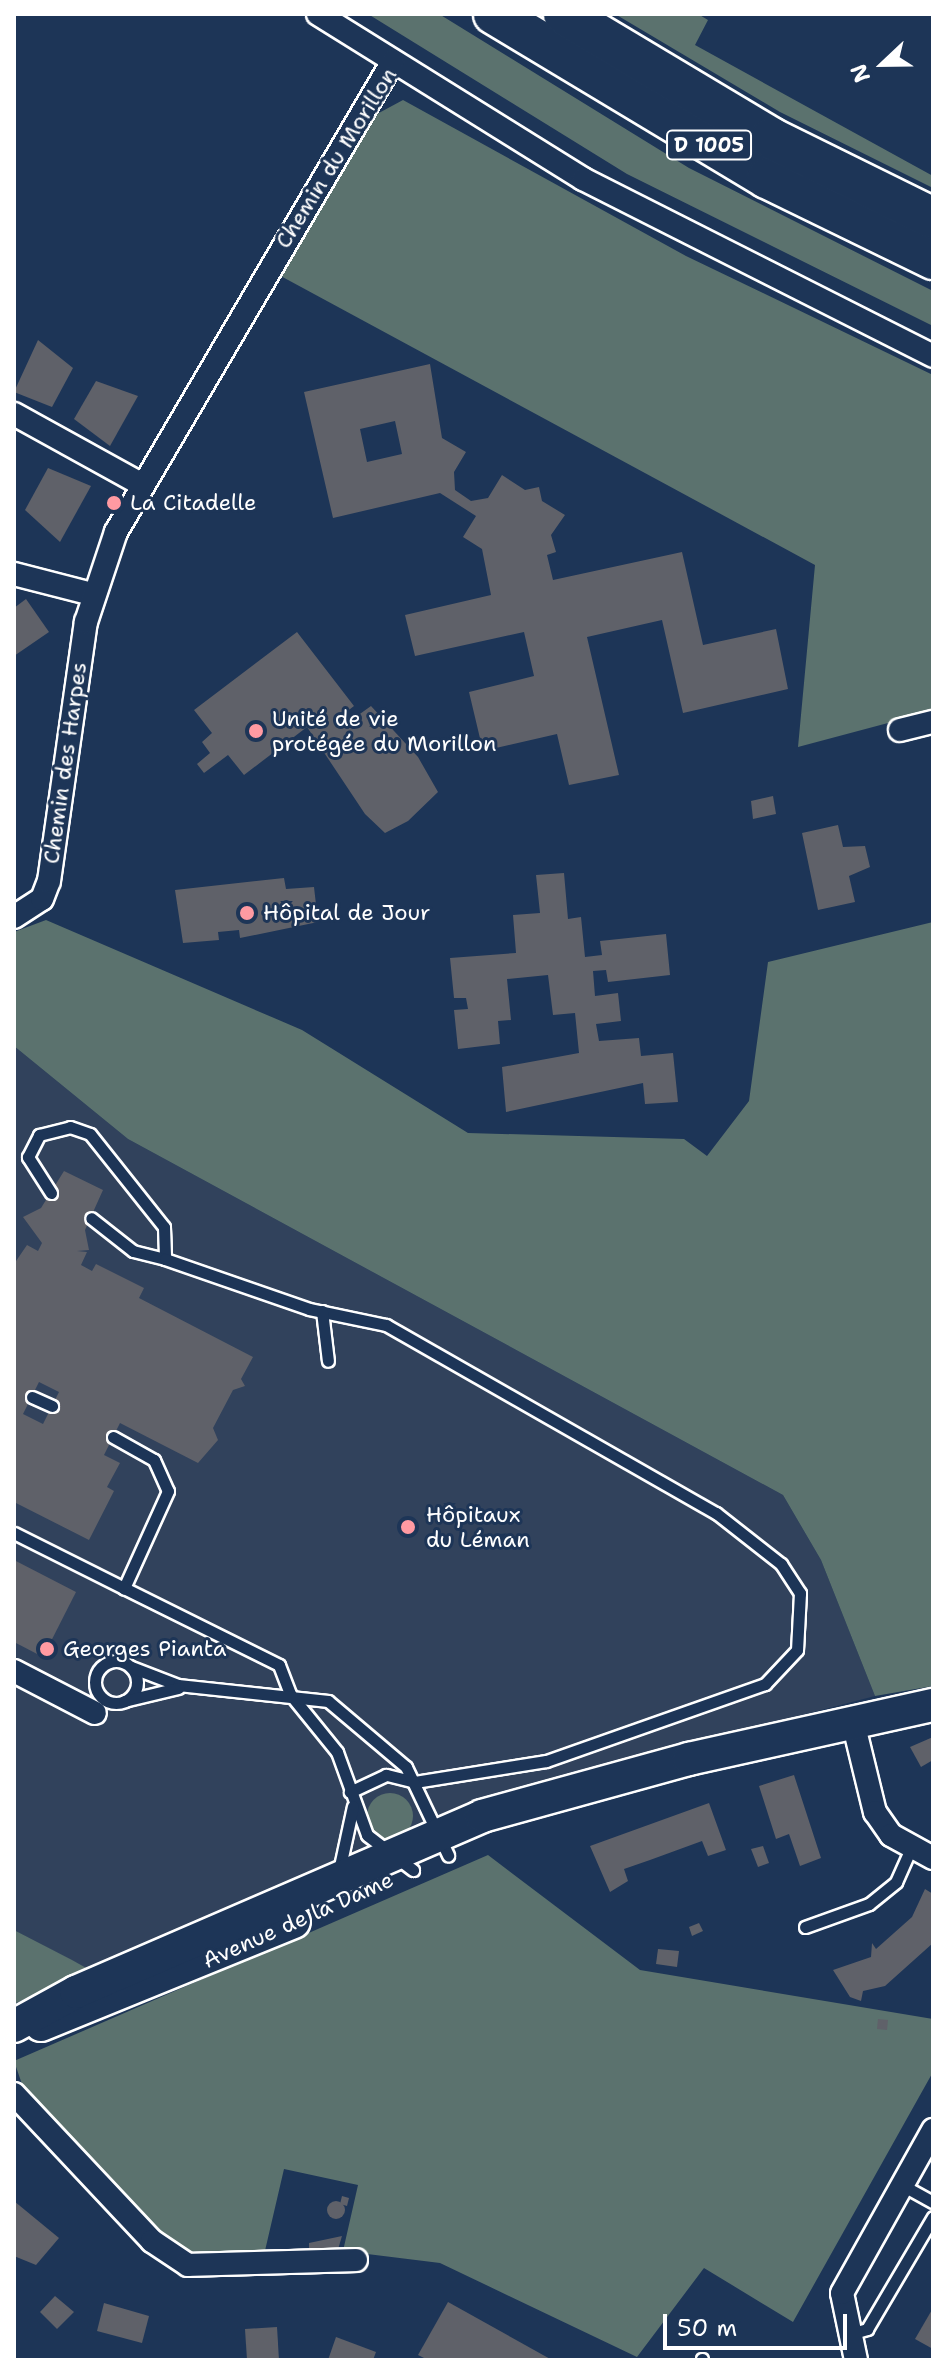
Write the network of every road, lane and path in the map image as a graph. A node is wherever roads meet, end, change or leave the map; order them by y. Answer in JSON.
{"nodes":[{"id":1,"x":318,"y":14,"type":"edge"},
{"id":2,"x":494,"y":14,"type":"edge"},
{"id":3,"x":564,"y":14,"type":"edge"},
{"id":4,"x":393,"y":61,"type":"junction"},
{"id":5,"x":933,"y":218,"type":"edge"},
{"id":6,"x":933,"y":259,"type":"edge"},
{"id":7,"x":933,"y":356,"type":"edge"},
{"id":8,"x":14,"y":414,"type":"edge"},
{"id":9,"x":141,"y":484,"type":"junction"},
{"id":10,"x":14,"y":574,"type":"edge"},
{"id":11,"x":92,"y":594,"type":"junction"},
{"id":12,"x":933,"y":722,"type":"edge"},
{"id":13,"x":900,"y":730,"type":"dead end"},
{"id":14,"x":14,"y":917,"type":"edge"},
{"id":15,"x":28,"y":1157,"type":"junction"},
{"id":16,"x":14,"y":1162,"type":"edge"},
{"id":17,"x":51,"y":1193,"type":"dead end"},
{"id":18,"x":91,"y":1218,"type":"dead end"},
{"id":19,"x":165,"y":1259,"type":"junction"},
{"id":20,"x":322,"y":1311,"type":"junction"},
{"id":21,"x":328,"y":1361,"type":"dead end"},
{"id":22,"x":32,"y":1397,"type":"dead end"},
{"id":23,"x":52,"y":1406,"type":"dead end"},
{"id":24,"x":113,"y":1437,"type":"dead end"},
{"id":25,"x":14,"y":1533,"type":"edge"},
{"id":26,"x":124,"y":1588,"type":"junction"},
{"id":27,"x":131,"y":1667,"type":"junction"},
{"id":28,"x":14,"y":1671,"type":"edge"},
{"id":29,"x":186,"y":1686,"type":"junction"},
{"id":30,"x":290,"y":1694,"type":"junction"},
{"id":31,"x":124,"y":1701,"type":"junction"},
{"id":32,"x":933,"y":1705,"type":"edge"},
{"id":33,"x":95,"y":1713,"type":"dead end"},
{"id":34,"x":853,"y":1722,"type":"junction"},
{"id":35,"x":415,"y":1782,"type":"junction"},
{"id":36,"x":350,"y":1792,"type":"junction"},
{"id":37,"x":353,"y":1805,"type":"junction"},
{"id":38,"x":444,"y":1845,"type":"junction"},
{"id":39,"x":911,"y":1849,"type":"junction"},
{"id":40,"x":933,"y":1858,"type":"edge"},
{"id":41,"x":402,"y":1863,"type":"junction"},
{"id":42,"x":337,"y":1879,"type":"junction"},
{"id":43,"x":805,"y":1927,"type":"dead end"},
{"id":44,"x":14,"y":2026,"type":"edge"},
{"id":45,"x":14,"y":2033,"type":"edge"},
{"id":46,"x":14,"y":2094,"type":"edge"},
{"id":47,"x":933,"y":2130,"type":"edge"},
{"id":48,"x":901,"y":2184,"type":"junction"},
{"id":49,"x":933,"y":2202,"type":"edge"},
{"id":50,"x":933,"y":2217,"type":"edge"},
{"id":51,"x":356,"y":2260,"type":"dead end"},
{"id":52,"x":850,"y":2334,"type":"junction"},
{"id":53,"x":856,"y":2360,"type":"edge"}],
"edges":[{"from":1,"to":4,"type":"street"},
{"from":2,"to":6,"type":"highway","number":"D 1005"},
{"from":3,"to":5,"type":"highway","number":"D 1005"},
{"from":4,"to":7,"type":"street","name":"Chemin du Morillon"},
{"from":4,"to":9,"type":"street","name":"Chemin du Morillon"},
{"from":8,"to":9,"type":"street"},
{"from":9,"to":11,"type":"street","name":"Chemin du Morillon"},
{"from":10,"to":11,"type":"street"},
{"from":11,"to":14,"type":"street","name":"Chemin des Harpes"},
{"from":12,"to":13,"type":"street"},
{"from":15,"to":16,"type":"lane"},
{"from":15,"to":17,"type":"lane"},
{"from":15,"to":19,"type":"lane"},
{"from":18,"to":19,"type":"lane"},
{"from":19,"to":20,"type":"lane"},
{"from":20,"to":21,"type":"lane"},
{"from":20,"to":35,"type":"lane"},
{"from":22,"to":23,"type":"lane"},
{"from":24,"to":26,"type":"lane"},
{"from":25,"to":26,"type":"lane"},
{"from":26,"to":30,"type":"lane"},
{"from":27,"to":29,"type":"lane"},
{"from":27,"to":31,"type":"lane"},
{"from":27,"to":31,"type":"lane"},
{"from":28,"to":33,"type":"street"},
{"from":29,"to":30,"type":"lane"},
{"from":29,"to":31,"type":"lane"},
{"from":30,"to":35,"type":"lane"},
{"from":30,"to":36,"type":"lane"},
{"from":32,"to":34,"type":"main road","name":"Avenue de la Dame"},
{"from":34,"to":38,"type":"main road","name":"Avenue de la Dame"},
{"from":34,"to":39,"type":"street"},
{"from":35,"to":36,"type":"lane"},
{"from":35,"to":38,"type":"lane"},
{"from":36,"to":37,"type":"lane"},
{"from":37,"to":41,"type":"lane"},
{"from":37,"to":42,"type":"lane"},
{"from":38,"to":41,"type":"main road","name":"Avenue de la Dame"},
{"from":39,"to":40,"type":"street"},
{"from":39,"to":43,"type":"lane"},
{"from":41,"to":42,"type":"main road","name":"Avenue de la Dame"},
{"from":41,"to":45,"type":"main road","name":"Avenue de la Dame"},
{"from":42,"to":44,"type":"main road","name":"Avenue de la Dame"},
{"from":46,"to":51,"type":"street"},
{"from":47,"to":48,"type":"street"},
{"from":48,"to":49,"type":"lane"},
{"from":48,"to":52,"type":"street"},
{"from":50,"to":52,"type":"lane"},
{"from":52,"to":53,"type":"street"}]}
